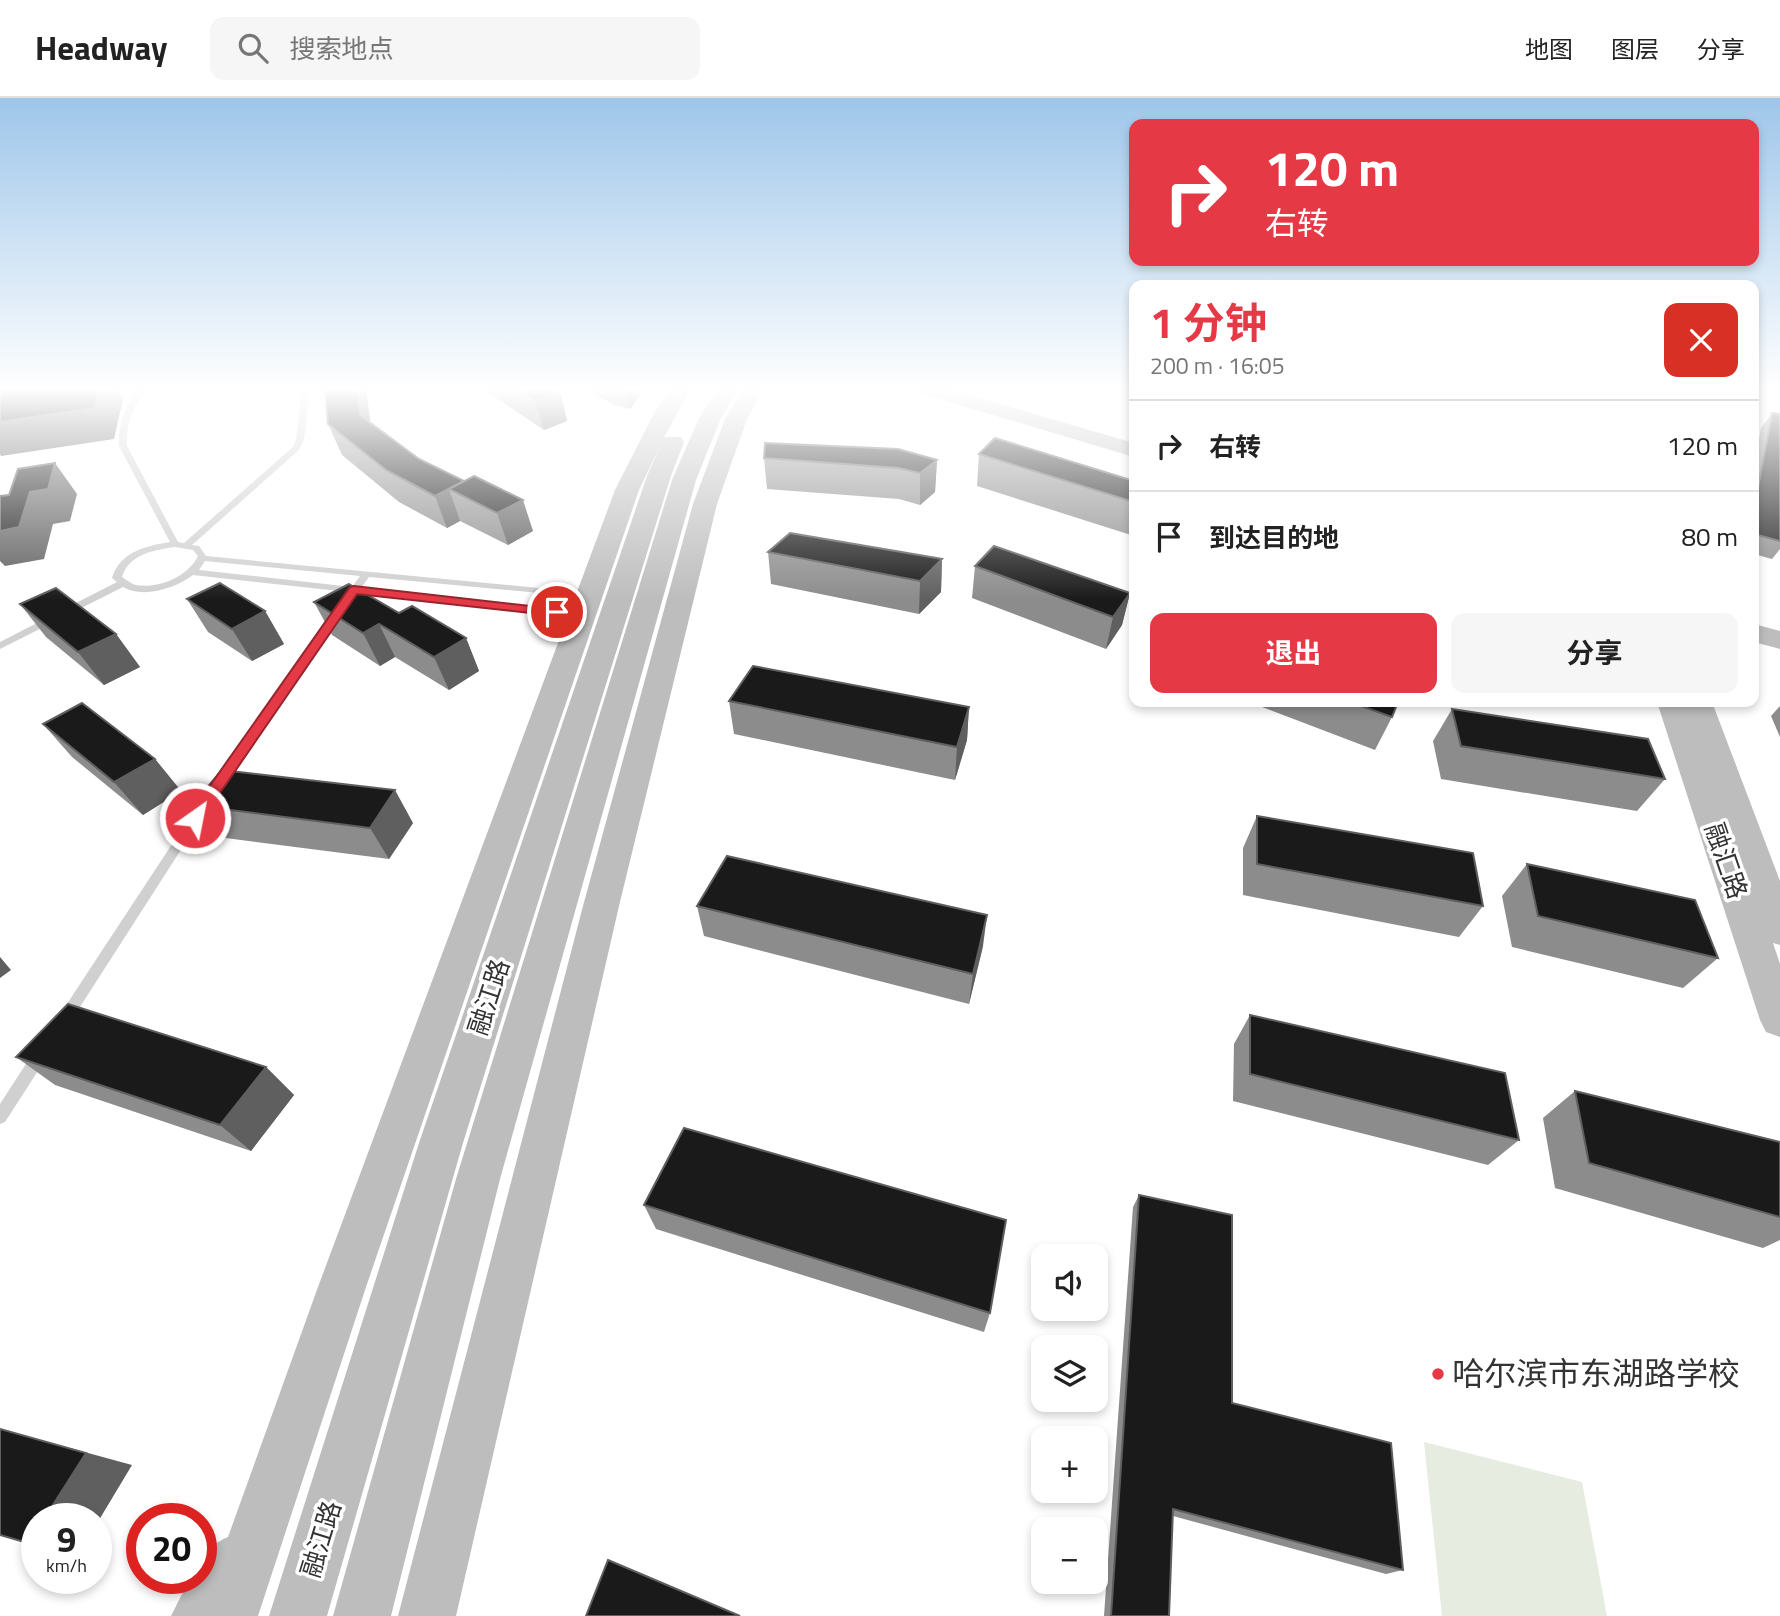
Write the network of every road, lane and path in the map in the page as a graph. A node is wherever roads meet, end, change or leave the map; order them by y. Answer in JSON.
{"nodes":[{"id":1,"x":130,"y":459,"type":"edge"},
{"id":2,"x":284,"y":459,"type":"edge"},
{"id":3,"x":642,"y":459,"type":"edge"},
{"id":4,"x":666,"y":459,"type":"edge"},
{"id":5,"x":693,"y":459,"type":"edge"},
{"id":6,"x":722,"y":459,"type":"edge"},
{"id":7,"x":175,"y":544,"type":"junction"},
{"id":8,"x":188,"y":544,"type":"junction"},
{"id":9,"x":204,"y":558,"type":"junction"},
{"id":10,"x":193,"y":572,"type":"junction"},
{"id":11,"x":366,"y":574,"type":"junction"},
{"id":12,"x":121,"y":584,"type":"junction"},
{"id":13,"x":354,"y":590,"type":"junction"},
{"id":14,"x":586,"y":606,"type":"junction"},
{"id":15,"x":1759,"y":620,"type":"edge"},
{"id":16,"x":1780,"y":626,"type":"edge"},
{"id":17,"x":1759,"y":634,"type":"edge"},
{"id":18,"x":1780,"y":640,"type":"edge"},
{"id":19,"x":0,"y":646,"type":"edge"},
{"id":20,"x":1674,"y":707,"type":"edge"},
{"id":21,"x":1698,"y":707,"type":"edge"},
{"id":22,"x":1780,"y":930,"type":"edge"},
{"id":23,"x":1780,"y":1020,"type":"edge"},
{"id":24,"x":52,"y":1037,"type":"edge"},
{"id":25,"x":45,"y":1048,"type":"edge"},
{"id":26,"x":0,"y":1117,"type":"edge"},
{"id":27,"x":264,"y":1514,"type":"junction"},
{"id":28,"x":200,"y":1616,"type":"edge"},
{"id":29,"x":229,"y":1616,"type":"edge"},
{"id":30,"x":298,"y":1616,"type":"edge"},
{"id":31,"x":362,"y":1616,"type":"edge"},
{"id":32,"x":428,"y":1616,"type":"edge"}],
"edges":[{"from":1,"to":7,"type":"lane"},
{"from":2,"to":8,"type":"lane"},
{"from":3,"to":14,"type":"street"},
{"from":4,"to":30,"type":"street","name":"融江路"},
{"from":5,"to":31,"type":"street","name":"融江路"},
{"from":6,"to":32,"type":"street"},
{"from":7,"to":8,"type":"lane"},
{"from":7,"to":12,"type":"lane"},
{"from":8,"to":9,"type":"lane"},
{"from":9,"to":10,"type":"lane"},
{"from":9,"to":11,"type":"lane"},
{"from":10,"to":12,"type":"lane"},
{"from":10,"to":13,"type":"lane"},
{"from":11,"to":13,"type":"lane"},
{"from":11,"to":14,"type":"lane"},
{"from":12,"to":19,"type":"lane"},
{"from":13,"to":14,"type":"lane"},
{"from":13,"to":24,"type":"lane"},
{"from":14,"to":27,"type":"street"},
{"from":15,"to":16,"type":"street"},
{"from":17,"to":18,"type":"street"},
{"from":20,"to":23,"type":"street","name":"融汇路"},
{"from":21,"to":22,"type":"street","name":"融汇路"},
{"from":25,"to":26,"type":"lane"},
{"from":27,"to":28,"type":"street"},
{"from":27,"to":29,"type":"street"}]}
